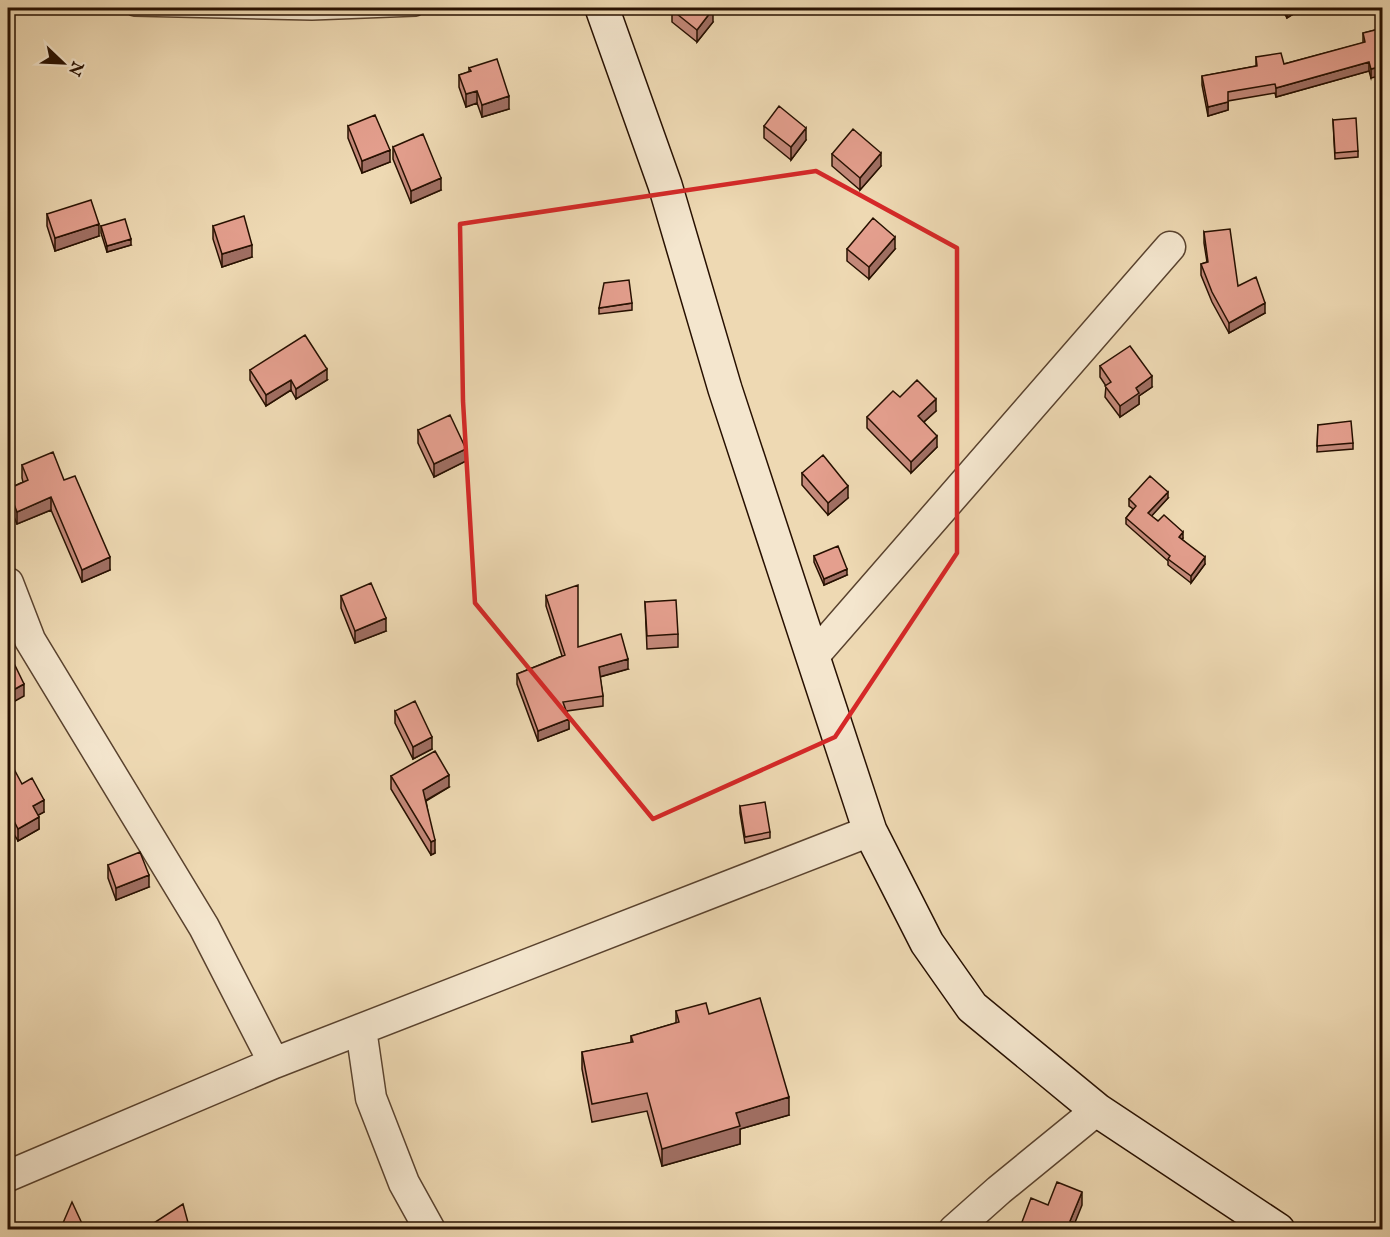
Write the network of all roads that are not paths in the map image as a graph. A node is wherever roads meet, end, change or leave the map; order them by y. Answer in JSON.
{"nodes":[{"id":1,"x":134,"y":8,"type":"edge"},
{"id":2,"x":416,"y":8,"type":"edge"},
{"id":3,"x":602,"y":8,"type":"edge"},
{"id":4,"x":1170,"y":247,"type":"dead end"},
{"id":5,"x":8,"y":583,"type":"edge"},
{"id":6,"x":813,"y":657,"type":"junction"},
{"id":7,"x":870,"y":831,"type":"junction"},
{"id":8,"x":361,"y":1029,"type":"junction"},
{"id":9,"x":274,"y":1063,"type":"junction"},
{"id":10,"x":1096,"y":1110,"type":"junction"},
{"id":11,"x":8,"y":1176,"type":"edge"},
{"id":12,"x":430,"y":1230,"type":"edge"},
{"id":13,"x":954,"y":1230,"type":"edge"},
{"id":14,"x":1278,"y":1230,"type":"edge"}],
"edges":[{"from":1,"to":2,"type":"lane"},
{"from":3,"to":6,"type":"street"},
{"from":4,"to":6,"type":"street"},
{"from":5,"to":9,"type":"street"},
{"from":6,"to":7,"type":"street"},
{"from":7,"to":8,"type":"street"},
{"from":7,"to":10,"type":"street"},
{"from":8,"to":9,"type":"street"},
{"from":8,"to":12,"type":"street"},
{"from":9,"to":11,"type":"street"},
{"from":10,"to":13,"type":"street"},
{"from":10,"to":14,"type":"street"}]}
